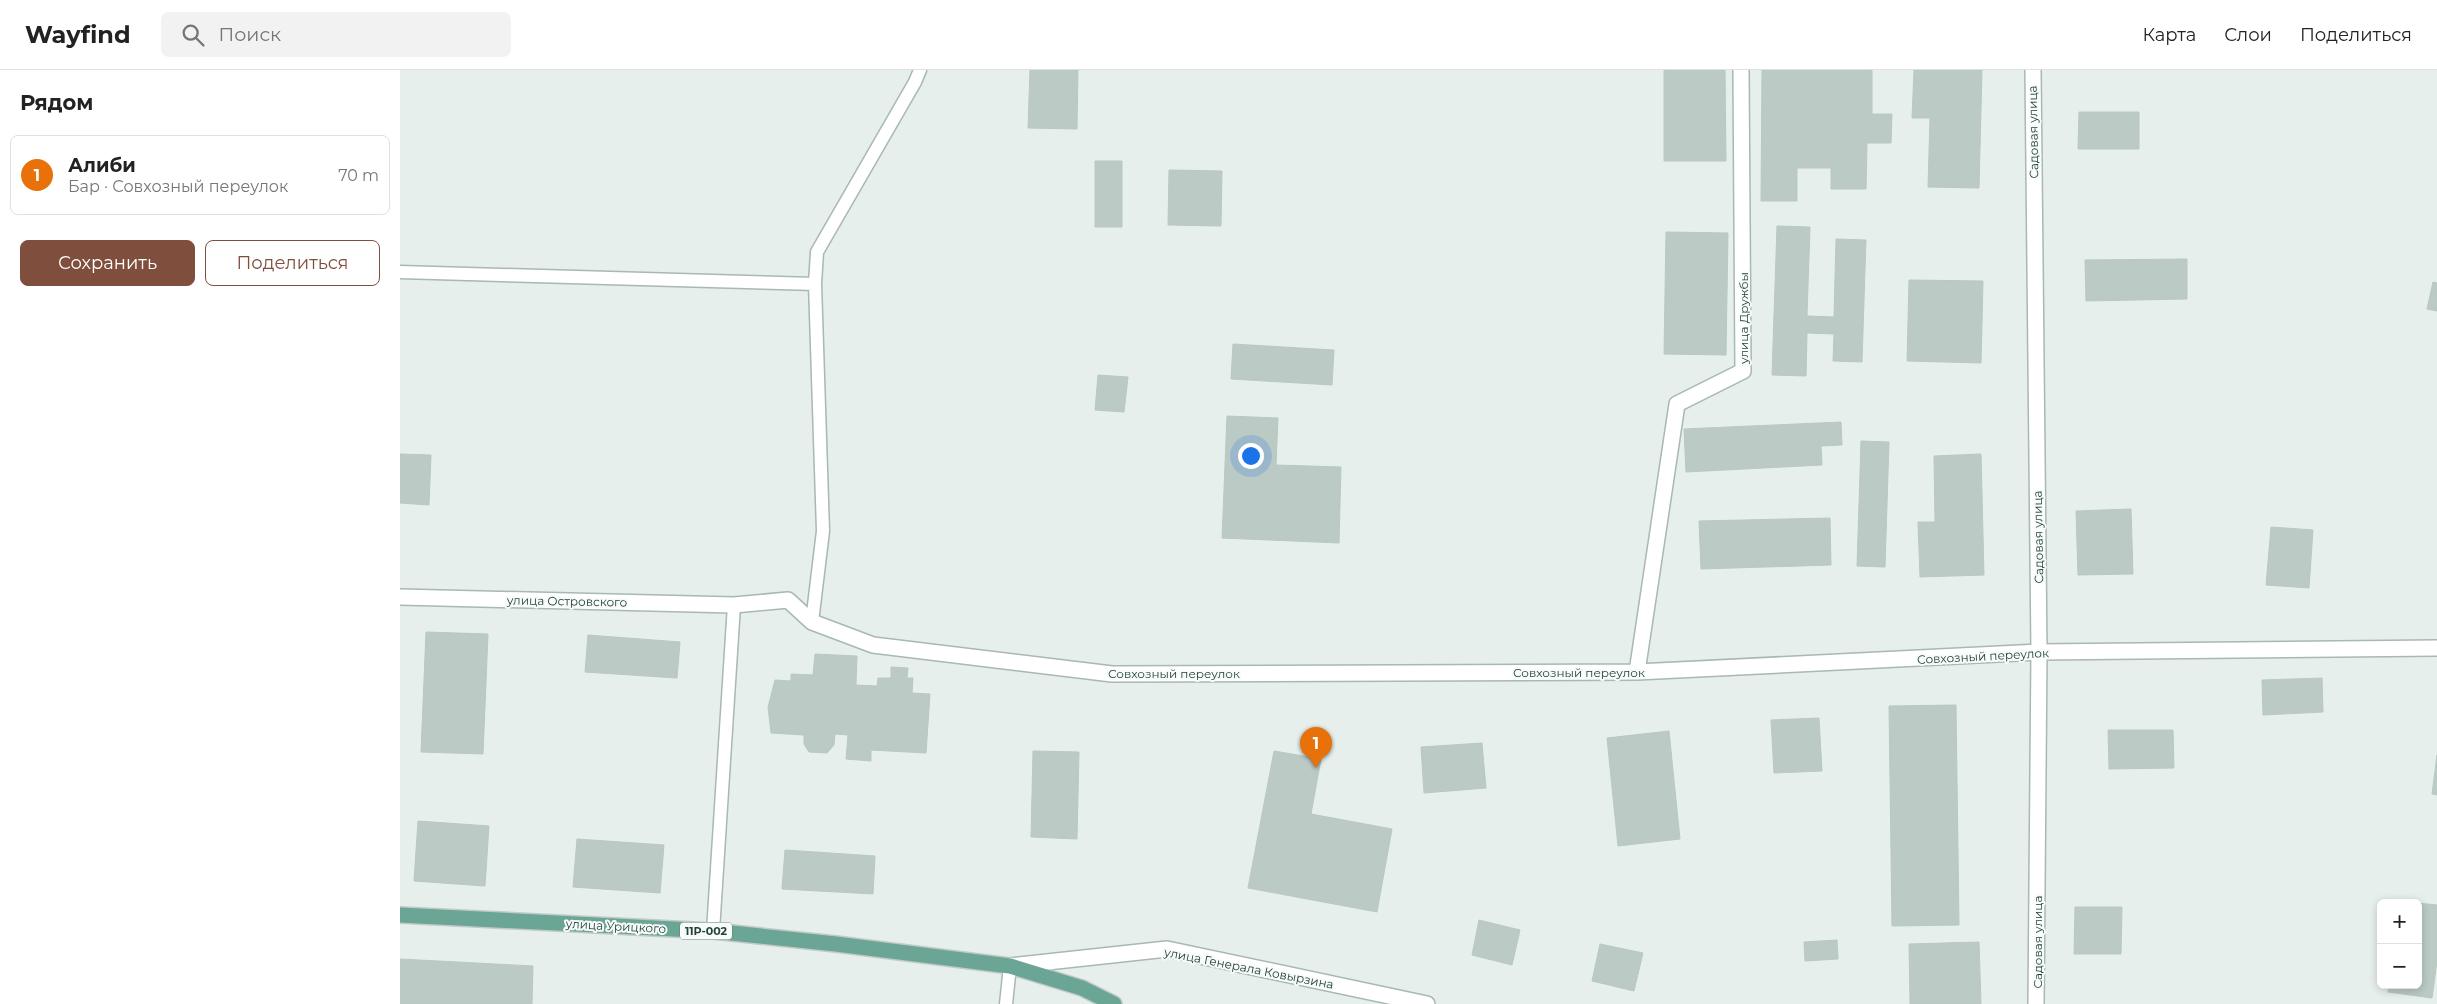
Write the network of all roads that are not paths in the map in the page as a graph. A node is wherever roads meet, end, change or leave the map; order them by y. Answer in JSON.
{"nodes":[{"id":1,"x":920,"y":70,"type":"edge"},
{"id":2,"x":1741,"y":70,"type":"edge"},
{"id":3,"x":2033,"y":70,"type":"edge"},
{"id":4,"x":400,"y":272,"type":"edge"},
{"id":5,"x":815,"y":284,"type":"junction"},
{"id":6,"x":400,"y":597,"type":"edge"},
{"id":7,"x":734,"y":605,"type":"junction"},
{"id":8,"x":812,"y":622,"type":"junction"},
{"id":9,"x":2437,"y":648,"type":"edge"},
{"id":10,"x":2039,"y":652,"type":"junction"},
{"id":11,"x":1637,"y":672,"type":"junction"},
{"id":12,"x":400,"y":915,"type":"edge"},
{"id":13,"x":713,"y":931,"type":"junction"},
{"id":14,"x":1010,"y":966,"type":"junction"},
{"id":15,"x":1006,"y":1004,"type":"edge"},
{"id":16,"x":1114,"y":1004,"type":"edge"},
{"id":17,"x":1427,"y":1004,"type":"edge"},
{"id":18,"x":2036,"y":1004,"type":"edge"}],
"edges":[{"from":1,"to":5,"type":"lane"},
{"from":2,"to":11,"type":"street","name":"улица Дружбы"},
{"from":3,"to":10,"type":"street","name":"Садовая улица"},
{"from":4,"to":5,"type":"lane"},
{"from":5,"to":8,"type":"lane"},
{"from":6,"to":7,"type":"street","name":"улица Островского"},
{"from":7,"to":8,"type":"street","name":"Совхозный переулок"},
{"from":7,"to":13,"type":"lane"},
{"from":8,"to":11,"type":"street","name":"Совхозный переулок"},
{"from":9,"to":10,"type":"street","name":"Совхозный переулок"},
{"from":10,"to":11,"type":"street","name":"Совхозный переулок"},
{"from":10,"to":18,"type":"street","name":"Садовая улица"},
{"from":12,"to":13,"type":"main road","name":"улица Урицкого","number":"11Р-002"},
{"from":13,"to":14,"type":"main road","name":"улица Урицкого","number":"11Р-002"},
{"from":14,"to":15,"type":"lane"},
{"from":14,"to":16,"type":"main road","number":"11Р-002"},
{"from":14,"to":17,"type":"street","name":"улица Генерала Ковырзина"}]}
